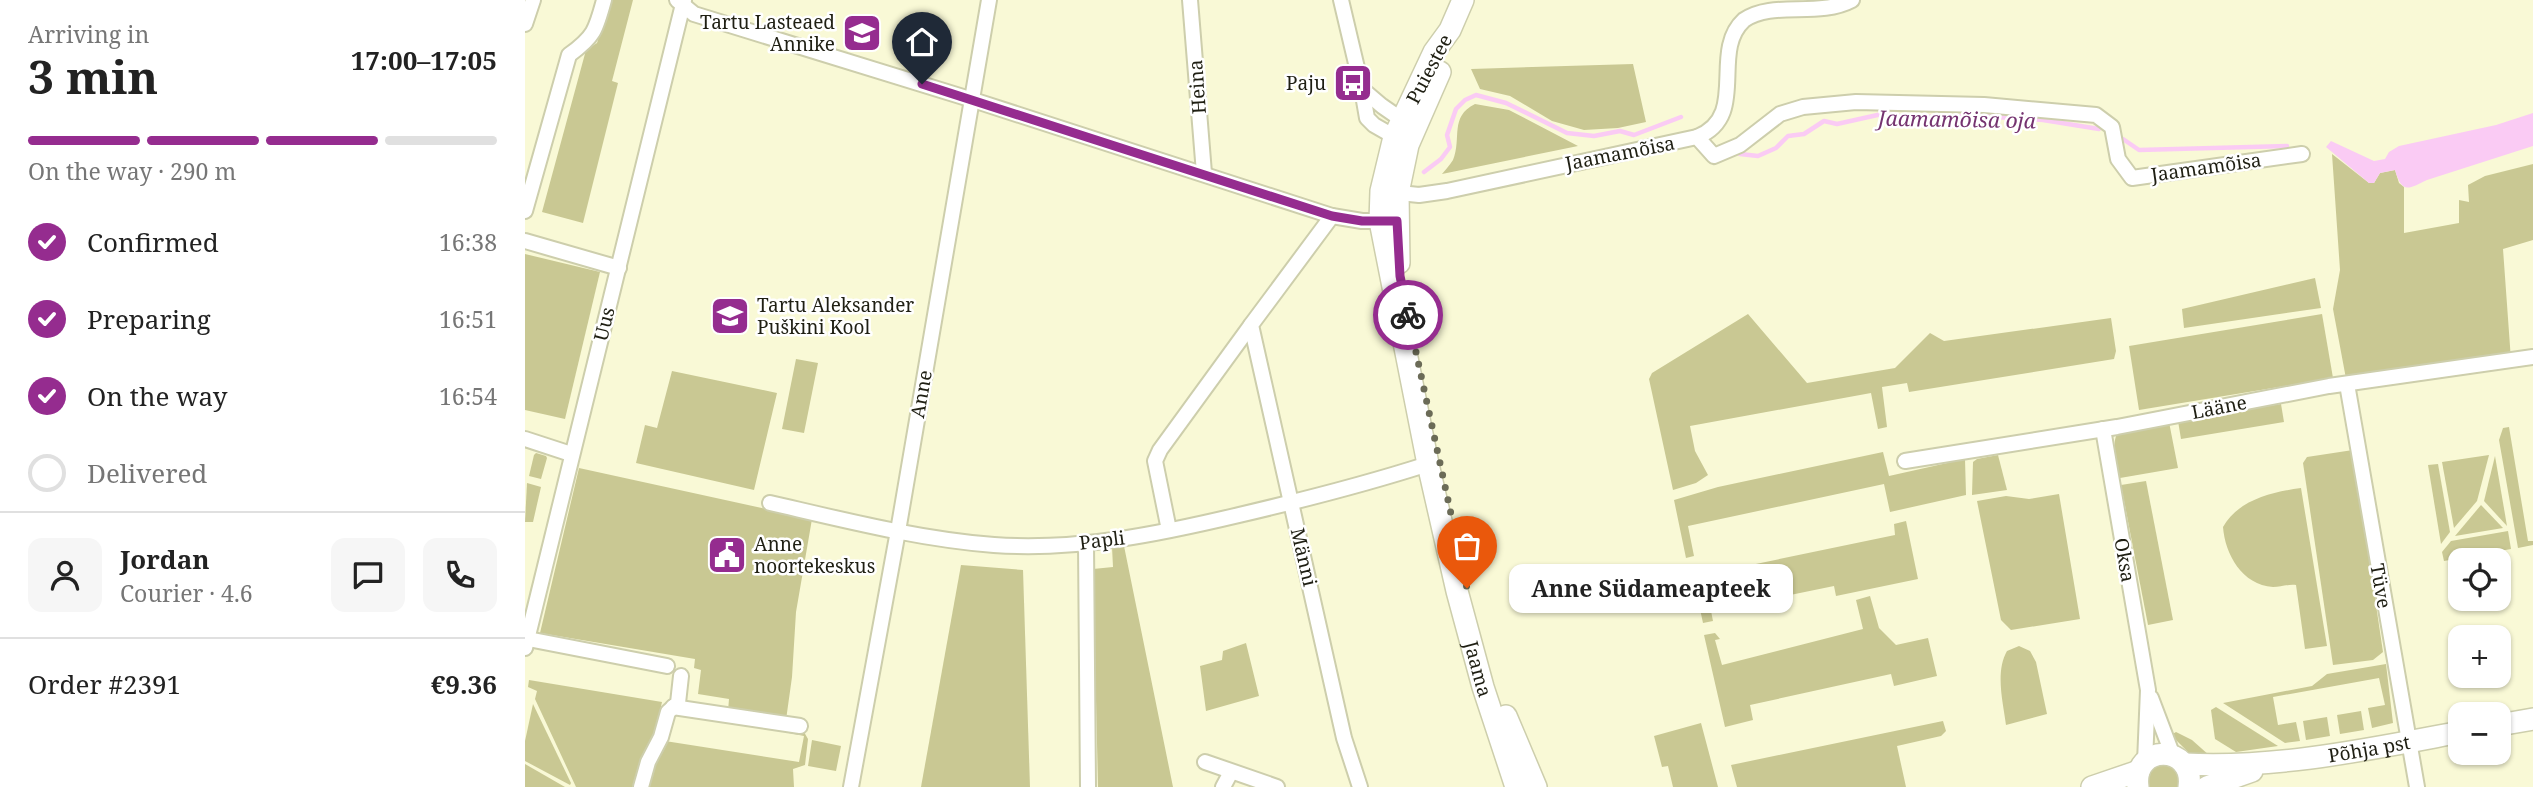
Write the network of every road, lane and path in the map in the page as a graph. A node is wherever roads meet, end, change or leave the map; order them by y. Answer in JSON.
{"nodes":[{"id":1,"x":533,"y":0,"type":"edge"},
{"id":2,"x":604,"y":0,"type":"edge"},
{"id":3,"x":989,"y":0,"type":"edge"},
{"id":4,"x":1190,"y":0,"type":"edge"},
{"id":5,"x":1341,"y":0,"type":"edge"},
{"id":6,"x":1463,"y":0,"type":"edge"},
{"id":7,"x":1852,"y":0,"type":"edge"},
{"id":8,"x":681,"y":2,"type":"edge"},
{"id":9,"x":525,"y":24,"type":"edge"},
{"id":10,"x":973,"y":100,"type":"junction"},
{"id":11,"x":1405,"y":133,"type":"junction"},
{"id":12,"x":1697,"y":137,"type":"junction"},
{"id":13,"x":2301,"y":154,"type":"dead end"},
{"id":14,"x":1204,"y":173,"type":"junction"},
{"id":15,"x":1390,"y":192,"type":"junction"},
{"id":16,"x":525,"y":211,"type":"edge"},
{"id":17,"x":1332,"y":216,"type":"junction"},
{"id":18,"x":1389,"y":221,"type":"junction"},
{"id":19,"x":525,"y":242,"type":"edge"},
{"id":20,"x":619,"y":268,"type":"junction"},
{"id":21,"x":1251,"y":325,"type":"junction"},
{"id":22,"x":2533,"y":357,"type":"edge"},
{"id":23,"x":2347,"y":384,"type":"junction"},
{"id":24,"x":2103,"y":429,"type":"junction"},
{"id":25,"x":525,"y":439,"type":"edge"},
{"id":26,"x":571,"y":454,"type":"junction"},
{"id":27,"x":1905,"y":461,"type":"dead end"},
{"id":28,"x":1428,"y":464,"type":"junction"},
{"id":29,"x":770,"y":503,"type":"dead end"},
{"id":30,"x":1291,"y":503,"type":"junction"},
{"id":31,"x":1169,"y":530,"type":"junction"},
{"id":32,"x":898,"y":531,"type":"junction"},
{"id":33,"x":1086,"y":544,"type":"junction"},
{"id":34,"x":526,"y":644,"type":"edge"},
{"id":35,"x":667,"y":666,"type":"dead end"},
{"id":36,"x":681,"y":676,"type":"dead end"},
{"id":37,"x":2148,"y":690,"type":"junction"},
{"id":38,"x":673,"y":707,"type":"junction"},
{"id":39,"x":2533,"y":719,"type":"edge"},
{"id":40,"x":2511,"y":723,"type":"edge"},
{"id":41,"x":800,"y":726,"type":"dead end"},
{"id":42,"x":2448,"y":734,"type":"edge"},
{"id":43,"x":2408,"y":741,"type":"junction"},
{"id":44,"x":2178,"y":760,"type":"junction"},
{"id":45,"x":1205,"y":762,"type":"dead end"},
{"id":46,"x":2277,"y":763,"type":"junction"},
{"id":47,"x":1231,"y":772,"type":"junction"},
{"id":48,"x":2140,"y":773,"type":"edge"},
{"id":49,"x":641,"y":787,"type":"edge"},
{"id":50,"x":851,"y":787,"type":"edge"},
{"id":51,"x":1087,"y":787,"type":"edge"},
{"id":52,"x":1223,"y":787,"type":"edge"},
{"id":53,"x":1277,"y":787,"type":"edge"},
{"id":54,"x":1360,"y":787,"type":"edge"},
{"id":55,"x":1516,"y":787,"type":"edge"},
{"id":56,"x":1536,"y":787,"type":"edge"},
{"id":57,"x":2092,"y":787,"type":"edge"},
{"id":58,"x":2189,"y":787,"type":"edge"},
{"id":59,"x":2207,"y":787,"type":"edge"},
{"id":60,"x":2417,"y":787,"type":"edge"}],
"edges":[{"from":1,"to":9,"type":"street"},
{"from":2,"to":16,"type":"street"},
{"from":3,"to":10,"type":"street","name":"Anne"},
{"from":4,"to":14,"type":"street","name":"Heina"},
{"from":5,"to":11,"type":"street"},
{"from":6,"to":11,"type":"main road","name":"Puiestee"},
{"from":7,"to":12,"type":"street"},
{"from":8,"to":10,"type":"street"},
{"from":8,"to":20,"type":"street","name":"Uus"},
{"from":10,"to":14,"type":"street"},
{"from":10,"to":32,"type":"street","name":"Anne"},
{"from":11,"to":15,"type":"main road","name":"Jaama"},
{"from":12,"to":13,"type":"street","name":"Jaamamõisa"},
{"from":12,"to":15,"type":"street","name":"Jaamamõisa"},
{"from":14,"to":17,"type":"street"},
{"from":15,"to":18,"type":"main road","name":"Jaama"},
{"from":17,"to":18,"type":"street"},
{"from":17,"to":21,"type":"street"},
{"from":18,"to":28,"type":"main road","name":"Jaama"},
{"from":18,"to":56,"type":"main road","name":"Jaama"},
{"from":19,"to":20,"type":"street"},
{"from":20,"to":26,"type":"street","name":"Uus"},
{"from":21,"to":30,"type":"street","name":"Männi"},
{"from":21,"to":31,"type":"street"},
{"from":22,"to":23,"type":"street","name":"Lääne"},
{"from":23,"to":24,"type":"street","name":"Lääne"},
{"from":23,"to":43,"type":"street","name":"Tüve"},
{"from":24,"to":27,"type":"street","name":"Lääne"},
{"from":24,"to":37,"type":"street","name":"Oksa"},
{"from":25,"to":26,"type":"street"},
{"from":26,"to":34,"type":"street","name":"Uus"},
{"from":28,"to":30,"type":"street","name":"Papli"},
{"from":28,"to":55,"type":"main road","name":"Jaama"},
{"from":29,"to":32,"type":"street","name":"Papli"},
{"from":30,"to":31,"type":"street","name":"Papli"},
{"from":30,"to":54,"type":"street","name":"Männi"},
{"from":31,"to":33,"type":"street","name":"Papli"},
{"from":32,"to":33,"type":"street","name":"Papli"},
{"from":32,"to":50,"type":"street","name":"Anne"},
{"from":33,"to":51,"type":"street"},
{"from":34,"to":35,"type":"street"},
{"from":36,"to":38,"type":"street"},
{"from":37,"to":44,"type":"street","name":"Oksa"},
{"from":37,"to":48,"type":"street","name":"Oksa"},
{"from":38,"to":41,"type":"street"},
{"from":38,"to":49,"type":"street"},
{"from":39,"to":40,"type":"main road"},
{"from":42,"to":43,"type":"main road","name":"Põhja pst"},
{"from":43,"to":46,"type":"main road","name":"Põhja pst"},
{"from":43,"to":60,"type":"street","name":"Tüve"},
{"from":44,"to":46,"type":"main road","name":"Põhja pst"},
{"from":44,"to":48,"type":"main road","name":"Põhja pst"},
{"from":44,"to":58,"type":"main road"},
{"from":45,"to":47,"type":"street"},
{"from":46,"to":59,"type":"main road","name":"Põhja pst"},
{"from":47,"to":52,"type":"street"},
{"from":47,"to":53,"type":"street"},
{"from":48,"to":57,"type":"main road"}]}
